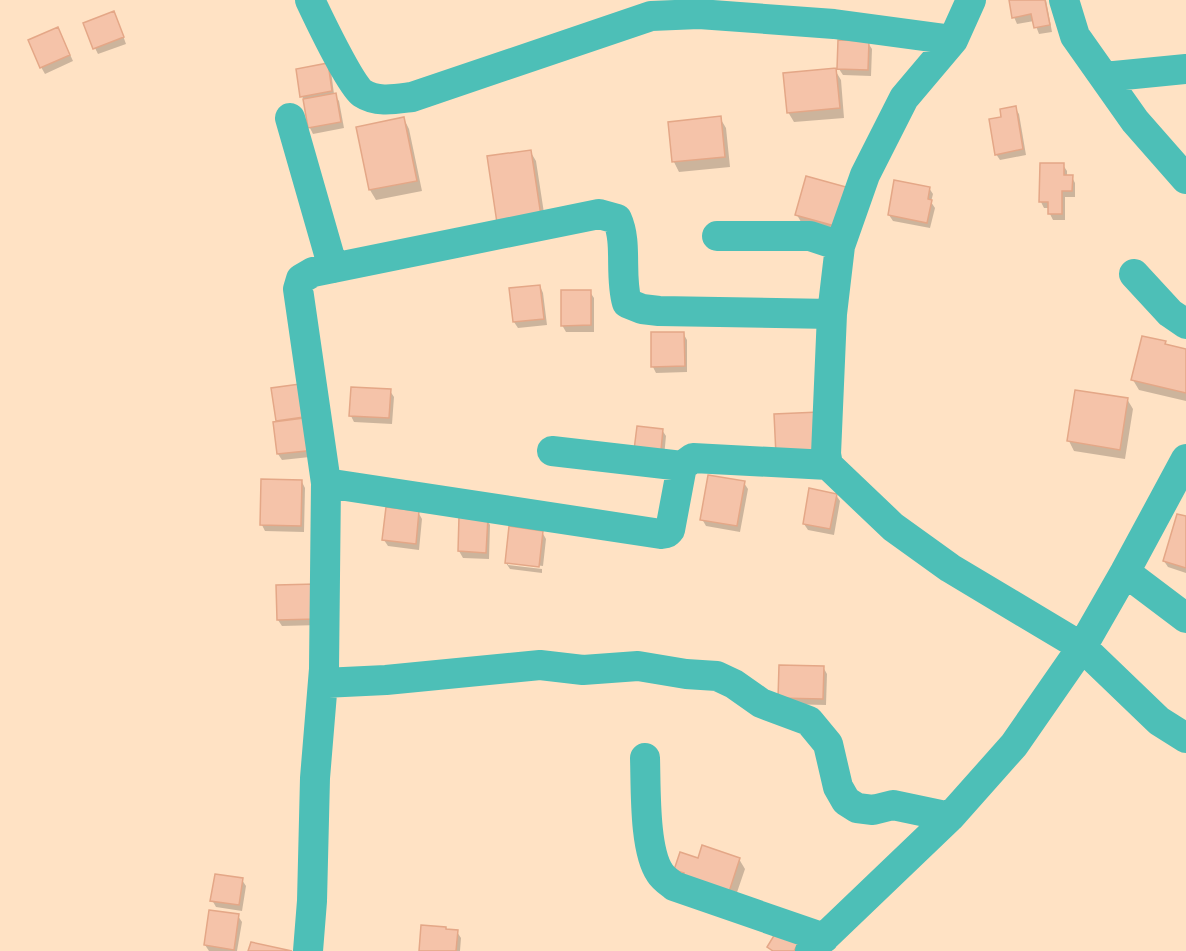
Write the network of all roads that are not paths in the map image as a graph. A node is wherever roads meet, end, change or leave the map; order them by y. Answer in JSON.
{"nodes":[{"id":1,"x":310,"y":0,"type":"edge"},
{"id":2,"x":971,"y":0,"type":"edge"},
{"id":3,"x":1064,"y":0,"type":"edge"},
{"id":4,"x":953,"y":40,"type":"junction"},
{"id":5,"x":1186,"y":69,"type":"edge"},
{"id":6,"x":1104,"y":77,"type":"junction"},
{"id":7,"x":290,"y":118,"type":"dead end"},
{"id":8,"x":1186,"y":179,"type":"edge"},
{"id":9,"x":717,"y":236,"type":"dead end"},
{"id":10,"x":840,"y":246,"type":"junction"},
{"id":11,"x":333,"y":268,"type":"junction"},
{"id":12,"x":1134,"y":274,"type":"dead end"},
{"id":13,"x":832,"y":314,"type":"junction"},
{"id":14,"x":1186,"y":324,"type":"edge"},
{"id":15,"x":552,"y":451,"type":"dead end"},
{"id":16,"x":1186,"y":459,"type":"edge"},
{"id":17,"x":828,"y":465,"type":"junction"},
{"id":18,"x":682,"y":466,"type":"junction"},
{"id":19,"x":326,"y":483,"type":"junction"},
{"id":20,"x":1125,"y":572,"type":"junction"},
{"id":21,"x":1186,"y":618,"type":"edge"},
{"id":22,"x":1082,"y":647,"type":"junction"},
{"id":23,"x":323,"y":683,"type":"junction"},
{"id":24,"x":1186,"y":738,"type":"edge"},
{"id":25,"x":645,"y":758,"type":"dead end"},
{"id":26,"x":950,"y":817,"type":"junction"},
{"id":27,"x":817,"y":945,"type":"edge"},
{"id":28,"x":308,"y":951,"type":"edge"}],
"edges":[{"from":1,"to":4,"type":"street"},
{"from":2,"to":4,"type":"street"},
{"from":3,"to":6,"type":"street"},
{"from":4,"to":10,"type":"street"},
{"from":5,"to":6,"type":"street"},
{"from":6,"to":8,"type":"street"},
{"from":7,"to":11,"type":"street"},
{"from":9,"to":10,"type":"street"},
{"from":10,"to":13,"type":"street"},
{"from":11,"to":13,"type":"street"},
{"from":11,"to":19,"type":"street"},
{"from":12,"to":14,"type":"street"},
{"from":13,"to":17,"type":"street"},
{"from":15,"to":18,"type":"street"},
{"from":16,"to":20,"type":"street"},
{"from":17,"to":18,"type":"street"},
{"from":17,"to":22,"type":"street"},
{"from":18,"to":19,"type":"street"},
{"from":19,"to":23,"type":"street"},
{"from":20,"to":21,"type":"street"},
{"from":20,"to":22,"type":"street"},
{"from":22,"to":24,"type":"street"},
{"from":22,"to":26,"type":"street"},
{"from":23,"to":26,"type":"street"},
{"from":23,"to":28,"type":"street"},
{"from":25,"to":27,"type":"street"},
{"from":26,"to":27,"type":"street"}]}
